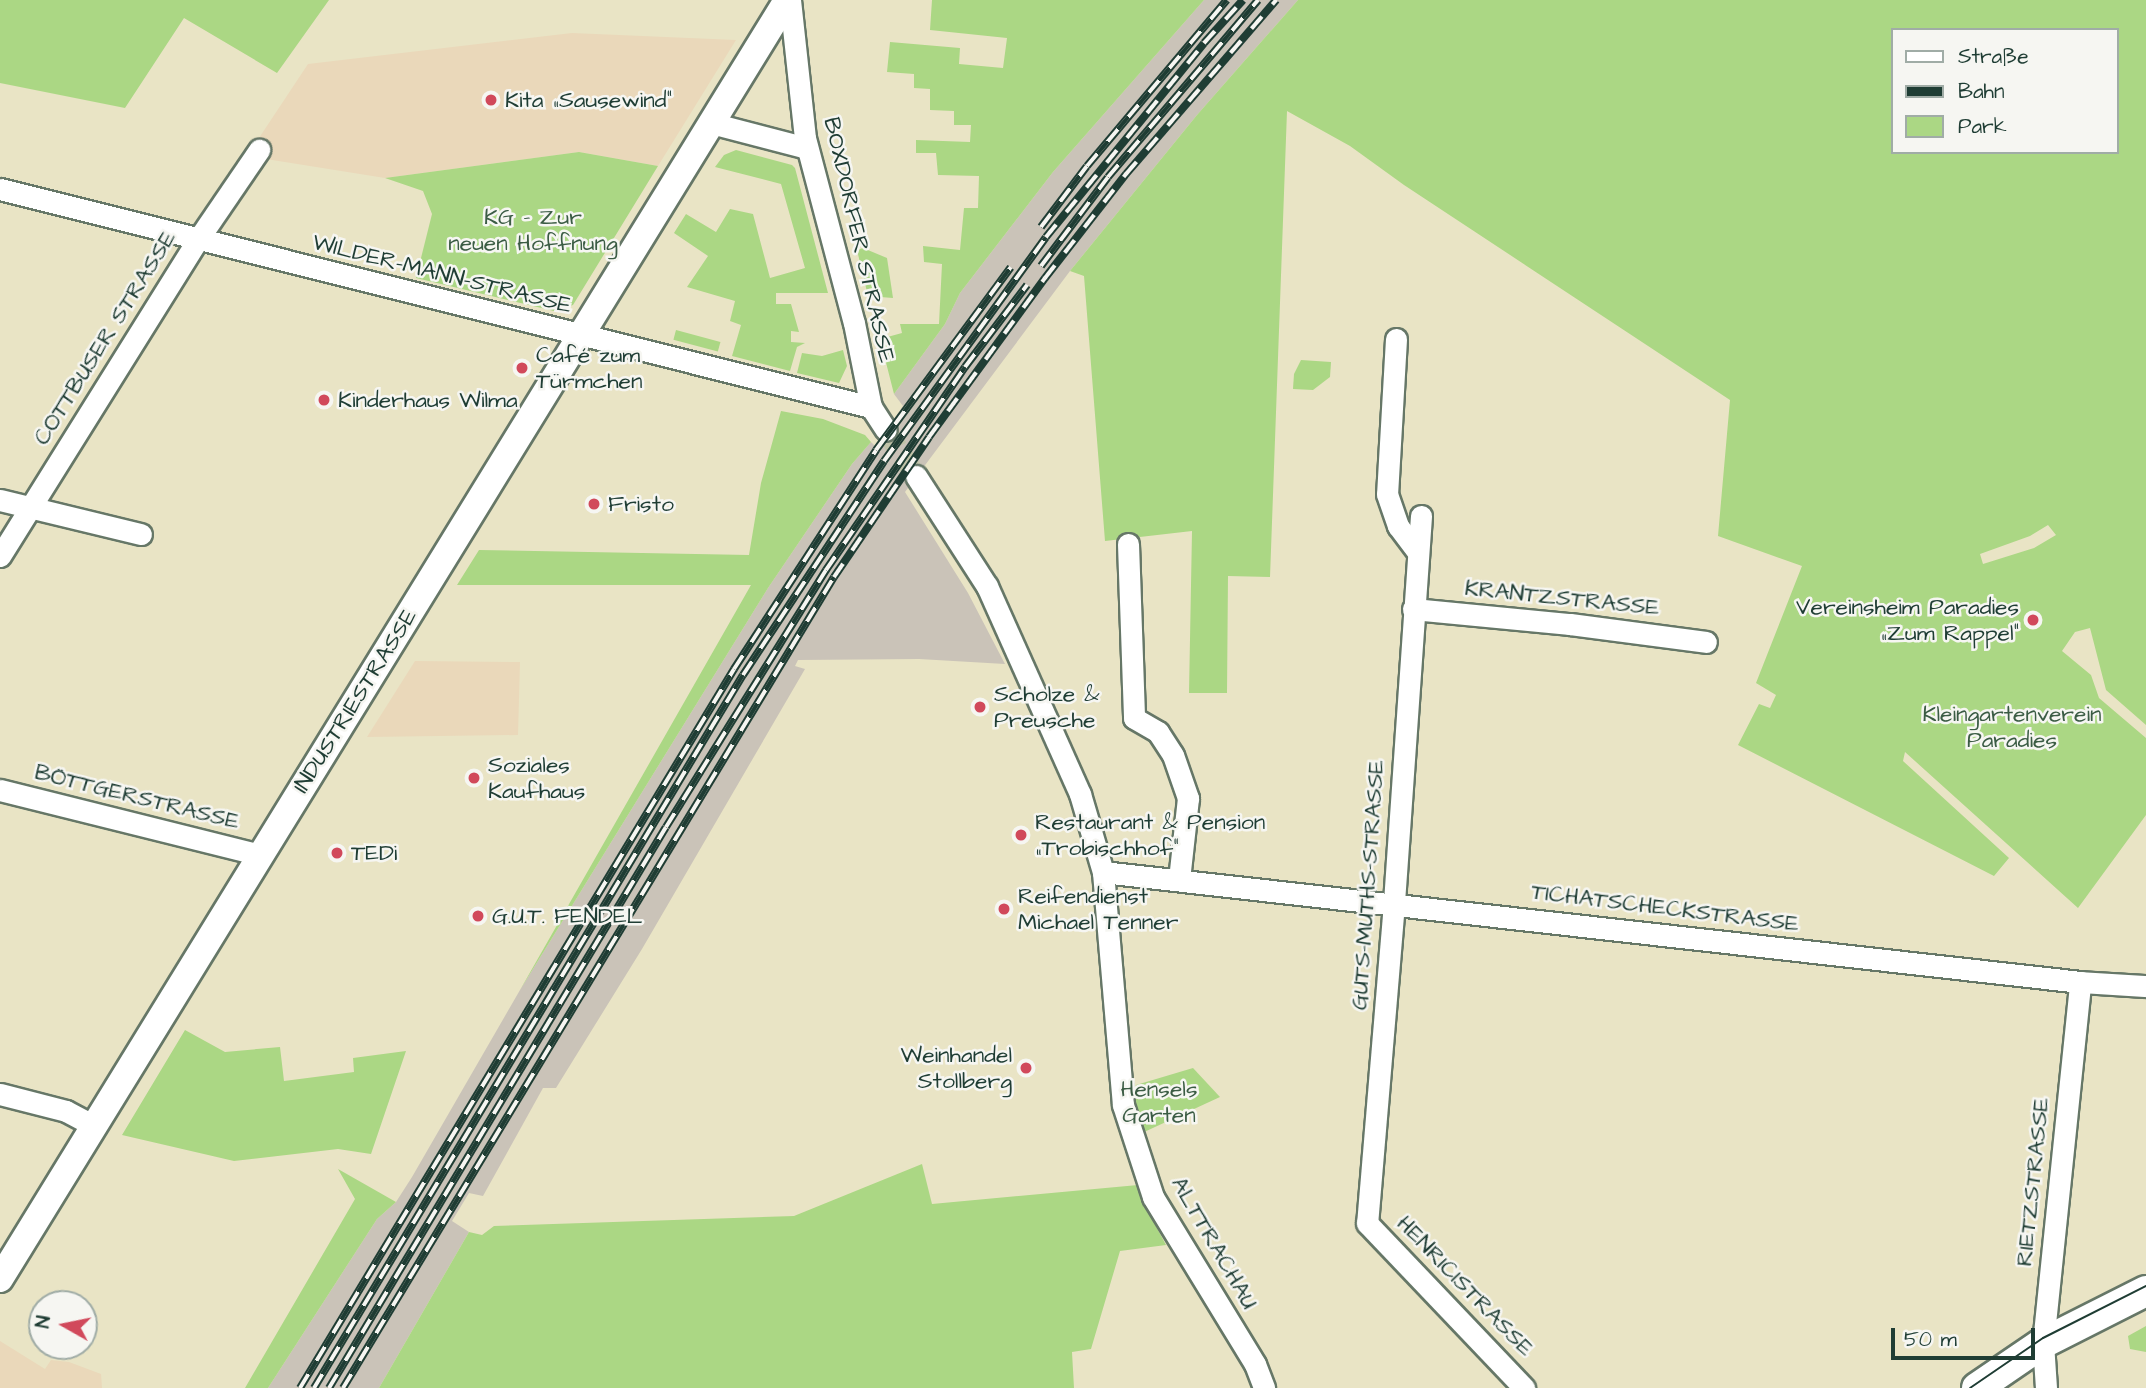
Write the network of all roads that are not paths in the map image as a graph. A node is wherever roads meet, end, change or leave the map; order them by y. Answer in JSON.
{"nodes":[{"id":1,"x":789,"y":0,"type":"edge"},
{"id":2,"x":711,"y":123,"type":"junction"},
{"id":3,"x":807,"y":148,"type":"junction"},
{"id":4,"x":259,"y":149,"type":"dead end"},
{"id":5,"x":0,"y":188,"type":"edge"},
{"id":6,"x":199,"y":239,"type":"junction"},
{"id":7,"x":580,"y":337,"type":"junction"},
{"id":8,"x":1396,"y":339,"type":"dead end"},
{"id":9,"x":871,"y":407,"type":"junction"},
{"id":10,"x":886,"y":430,"type":"tunnel mouth"},
{"id":11,"x":916,"y":476,"type":"tunnel mouth"},
{"id":12,"x":0,"y":500,"type":"edge"},
{"id":13,"x":30,"y":507,"type":"junction"},
{"id":14,"x":1421,"y":516,"type":"dead end"},
{"id":15,"x":141,"y":534,"type":"dead end"},
{"id":16,"x":1128,"y":544,"type":"dead end"},
{"id":17,"x":1417,"y":551,"type":"junction"},
{"id":18,"x":0,"y":556,"type":"edge"},
{"id":19,"x":1413,"y":609,"type":"junction"},
{"id":20,"x":1706,"y":642,"type":"dead end"},
{"id":21,"x":0,"y":790,"type":"edge"},
{"id":22,"x":261,"y":855,"type":"junction"},
{"id":23,"x":1103,"y":872,"type":"junction"},
{"id":24,"x":1179,"y":879,"type":"junction"},
{"id":25,"x":1394,"y":903,"type":"junction"},
{"id":26,"x":2080,"y":982,"type":"junction"},
{"id":27,"x":2146,"y":986,"type":"edge"},
{"id":28,"x":0,"y":1094,"type":"edge"},
{"id":29,"x":94,"y":1126,"type":"junction"},
{"id":30,"x":1367,"y":1223,"type":"joint"},
{"id":31,"x":0,"y":1279,"type":"edge"},
{"id":32,"x":2146,"y":1291,"type":"edge"},
{"id":33,"x":2043,"y":1343,"type":"junction"},
{"id":34,"x":1255,"y":1364,"type":"junction"},
{"id":35,"x":1264,"y":1388,"type":"edge"},
{"id":36,"x":1279,"y":1388,"type":"edge"},
{"id":37,"x":1524,"y":1388,"type":"edge"},
{"id":38,"x":1977,"y":1388,"type":"edge"},
{"id":39,"x":2046,"y":1388,"type":"edge"}],
"edges":[{"from":1,"to":2,"type":"street","name":"INDUSTRIESTRASSE"},
{"from":1,"to":3,"type":"street","name":"BOXDORFER STRASSE"},
{"from":2,"to":3,"type":"street"},
{"from":2,"to":7,"type":"street","name":"INDUSTRIESTRASSE"},
{"from":3,"to":9,"type":"street","name":"BOXDORFER STRASSE"},
{"from":4,"to":6,"type":"street","name":"COTTBUSER STRASSE"},
{"from":5,"to":6,"type":"street","name":"WILDER-MANN-STRASSE"},
{"from":6,"to":7,"type":"street","name":"WILDER-MANN-STRASSE"},
{"from":6,"to":13,"type":"street","name":"COTTBUSER STRASSE"},
{"from":7,"to":9,"type":"street","name":"WILDER-MANN-STRASSE"},
{"from":7,"to":22,"type":"street","name":"INDUSTRIESTRASSE"},
{"from":8,"to":17,"type":"street"},
{"from":9,"to":10,"type":"street"},
{"from":11,"to":23,"type":"street","name":"ALTTRACHAU"},
{"from":12,"to":13,"type":"street"},
{"from":13,"to":15,"type":"street"},
{"from":13,"to":18,"type":"street","name":"COTTBUSER STRASSE"},
{"from":14,"to":17,"type":"street","name":"GUTS-MUTHS-STRASSE"},
{"from":16,"to":24,"type":"street"},
{"from":17,"to":19,"type":"street","name":"GUTS-MUTHS-STRASSE"},
{"from":19,"to":20,"type":"street","name":"KRANTZSTRASSE"},
{"from":19,"to":25,"type":"street","name":"GUTS-MUTHS-STRASSE"},
{"from":21,"to":22,"type":"street","name":"BÖTTGERSTRASSE"},
{"from":22,"to":29,"type":"street","name":"INDUSTRIESTRASSE"},
{"from":23,"to":24,"type":"street","name":"TICHATSCHECKSTRASSE"},
{"from":23,"to":34,"type":"street","name":"ALTTRACHAU"},
{"from":24,"to":25,"type":"street","name":"TICHATSCHECKSTRASSE"},
{"from":25,"to":26,"type":"street","name":"TICHATSCHECKSTRASSE"},
{"from":25,"to":30,"type":"street","name":"GUTS-MUTHS-STRASSE"},
{"from":26,"to":27,"type":"street","name":"TICHATSCHECKSTRASSE"},
{"from":26,"to":33,"type":"street","name":"RIETZSTRASSE"},
{"from":28,"to":29,"type":"street"},
{"from":29,"to":31,"type":"street","name":"INDUSTRIESTRASSE"},
{"from":30,"to":37,"type":"street","name":"HENRICISTRASSE"},
{"from":32,"to":33,"type":"main road"},
{"from":33,"to":38,"type":"main road"},
{"from":33,"to":39,"type":"street","name":"RIETZSTRASSE"},
{"from":34,"to":35,"type":"street","name":"ALTTRACHAU"},
{"from":34,"to":36,"type":"street","name":"ALTTRACHAU"}]}
